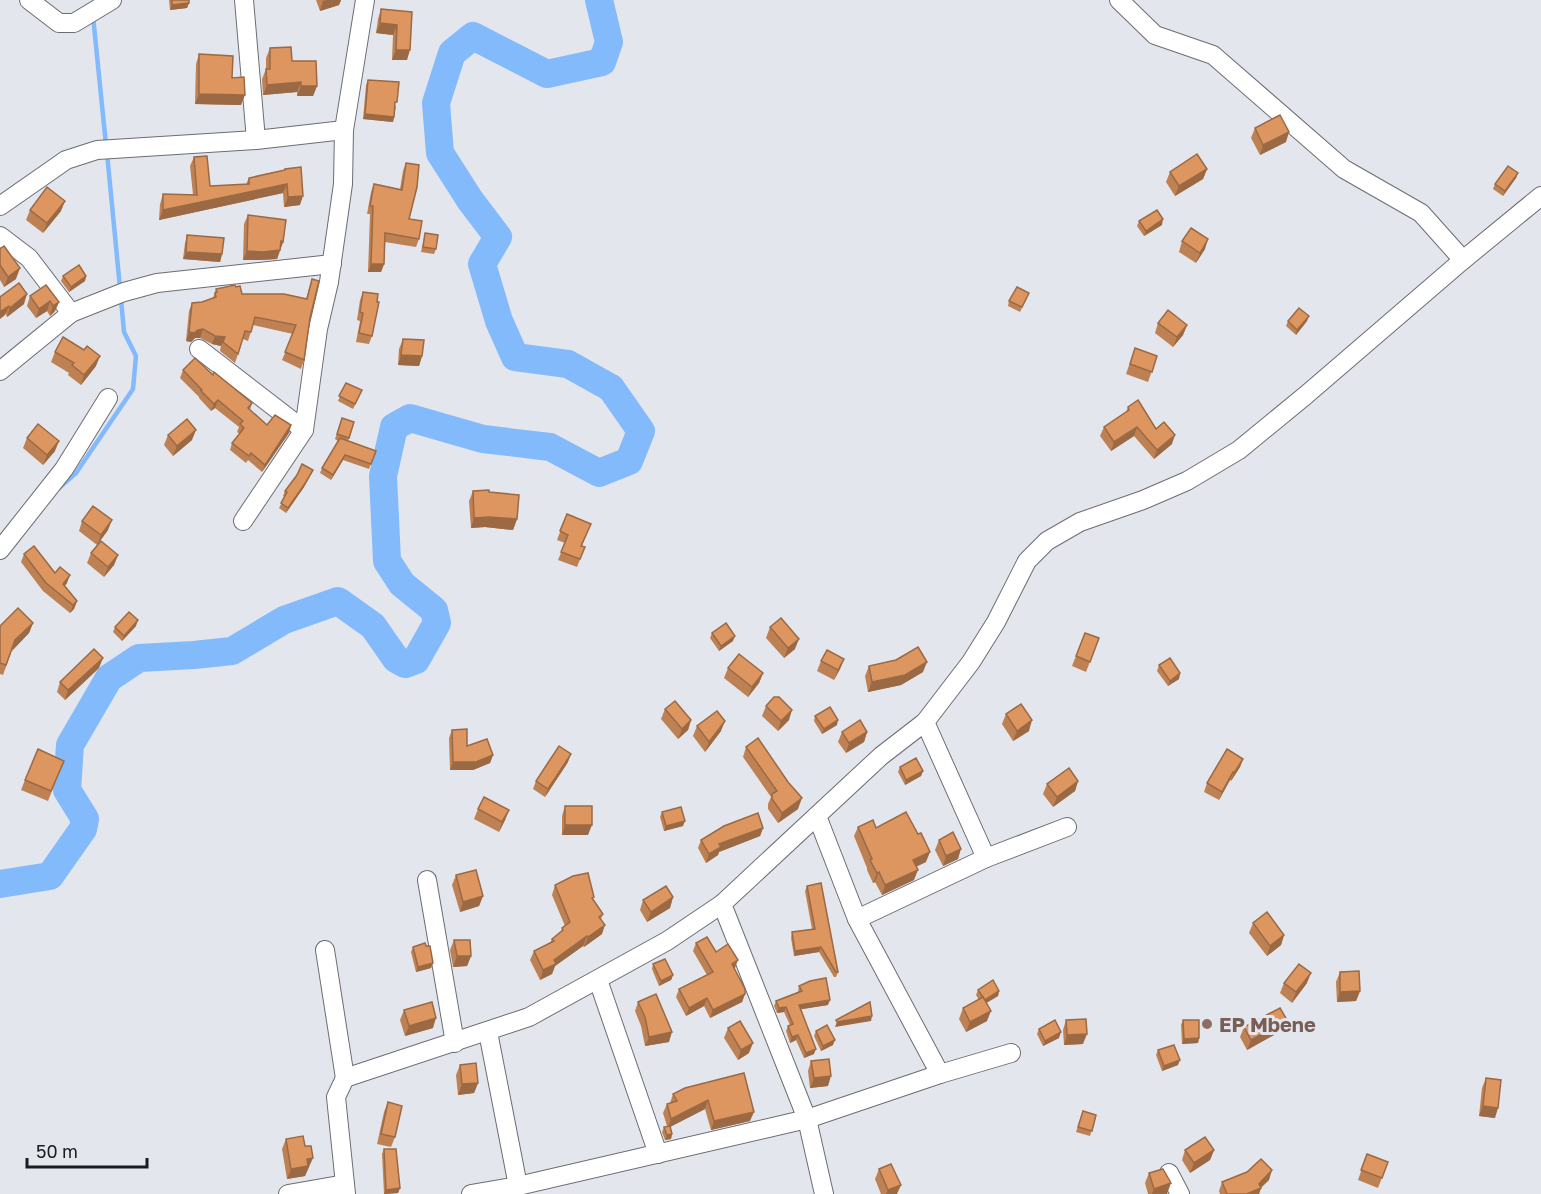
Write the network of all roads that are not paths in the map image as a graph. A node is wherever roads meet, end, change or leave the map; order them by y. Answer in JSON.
{"nodes":[{"id":1,"x":29,"y":0,"type":"edge"},
{"id":2,"x":244,"y":0,"type":"edge"},
{"id":3,"x":365,"y":0,"type":"edge"},
{"id":4,"x":1119,"y":0,"type":"edge"},
{"id":5,"x":99,"y":8,"type":"edge"},
{"id":6,"x":344,"y":130,"type":"junction"},
{"id":7,"x":256,"y":140,"type":"junction"},
{"id":8,"x":1541,"y":196,"type":"edge"},
{"id":9,"x":0,"y":206,"type":"edge"},
{"id":10,"x":0,"y":236,"type":"edge"},
{"id":11,"x":1463,"y":260,"type":"junction"},
{"id":12,"x":332,"y":264,"type":"junction"},
{"id":13,"x":71,"y":313,"type":"junction"},
{"id":14,"x":199,"y":350,"type":"dead end"},
{"id":15,"x":0,"y":371,"type":"edge"},
{"id":16,"x":108,"y":398,"type":"dead end"},
{"id":17,"x":304,"y":430,"type":"junction"},
{"id":18,"x":243,"y":520,"type":"dead end"},
{"id":19,"x":0,"y":550,"type":"edge"},
{"id":20,"x":925,"y":722,"type":"junction"},
{"id":21,"x":817,"y":816,"type":"junction"},
{"id":22,"x":1066,"y":827,"type":"dead end"},
{"id":23,"x":986,"y":858,"type":"junction"},
{"id":24,"x":427,"y":880,"type":"dead end"},
{"id":25,"x":722,"y":904,"type":"junction"},
{"id":26,"x":857,"y":919,"type":"junction"},
{"id":27,"x":324,"y":950,"type":"dead end"},
{"id":28,"x":598,"y":980,"type":"junction"},
{"id":29,"x":488,"y":1032,"type":"junction"},
{"id":30,"x":455,"y":1043,"type":"junction"},
{"id":31,"x":1011,"y":1053,"type":"dead end"},
{"id":32,"x":940,"y":1074,"type":"junction"},
{"id":33,"x":345,"y":1078,"type":"junction"},
{"id":34,"x":807,"y":1119,"type":"junction"},
{"id":35,"x":658,"y":1154,"type":"junction"},
{"id":36,"x":1169,"y":1173,"type":"dead end"},
{"id":37,"x":518,"y":1186,"type":"junction"},
{"id":38,"x":345,"y":1189,"type":"edge"},
{"id":39,"x":288,"y":1194,"type":"edge"},
{"id":40,"x":471,"y":1194,"type":"edge"},
{"id":41,"x":824,"y":1194,"type":"edge"},
{"id":42,"x":1180,"y":1194,"type":"edge"}],
"edges":[{"from":1,"to":5,"type":"street"},
{"from":2,"to":7,"type":"street"},
{"from":3,"to":6,"type":"street"},
{"from":4,"to":11,"type":"street"},
{"from":6,"to":7,"type":"street"},
{"from":6,"to":12,"type":"street"},
{"from":7,"to":9,"type":"street"},
{"from":8,"to":11,"type":"street"},
{"from":10,"to":13,"type":"street"},
{"from":11,"to":20,"type":"street"},
{"from":12,"to":13,"type":"street"},
{"from":12,"to":17,"type":"street"},
{"from":13,"to":15,"type":"street"},
{"from":14,"to":17,"type":"street"},
{"from":16,"to":19,"type":"street"},
{"from":17,"to":18,"type":"street"},
{"from":20,"to":21,"type":"street"},
{"from":20,"to":23,"type":"street"},
{"from":21,"to":25,"type":"street"},
{"from":21,"to":26,"type":"street"},
{"from":22,"to":23,"type":"street"},
{"from":23,"to":26,"type":"street"},
{"from":24,"to":30,"type":"street"},
{"from":25,"to":28,"type":"street"},
{"from":25,"to":34,"type":"street"},
{"from":26,"to":32,"type":"street"},
{"from":27,"to":33,"type":"street"},
{"from":28,"to":29,"type":"street"},
{"from":28,"to":35,"type":"street"},
{"from":29,"to":30,"type":"street"},
{"from":29,"to":37,"type":"street"},
{"from":30,"to":33,"type":"street"},
{"from":31,"to":32,"type":"street"},
{"from":32,"to":34,"type":"street"},
{"from":33,"to":38,"type":"street"},
{"from":34,"to":35,"type":"street"},
{"from":34,"to":41,"type":"street"},
{"from":35,"to":37,"type":"street"},
{"from":36,"to":42,"type":"street"},
{"from":37,"to":40,"type":"street"},
{"from":38,"to":39,"type":"street"}]}
